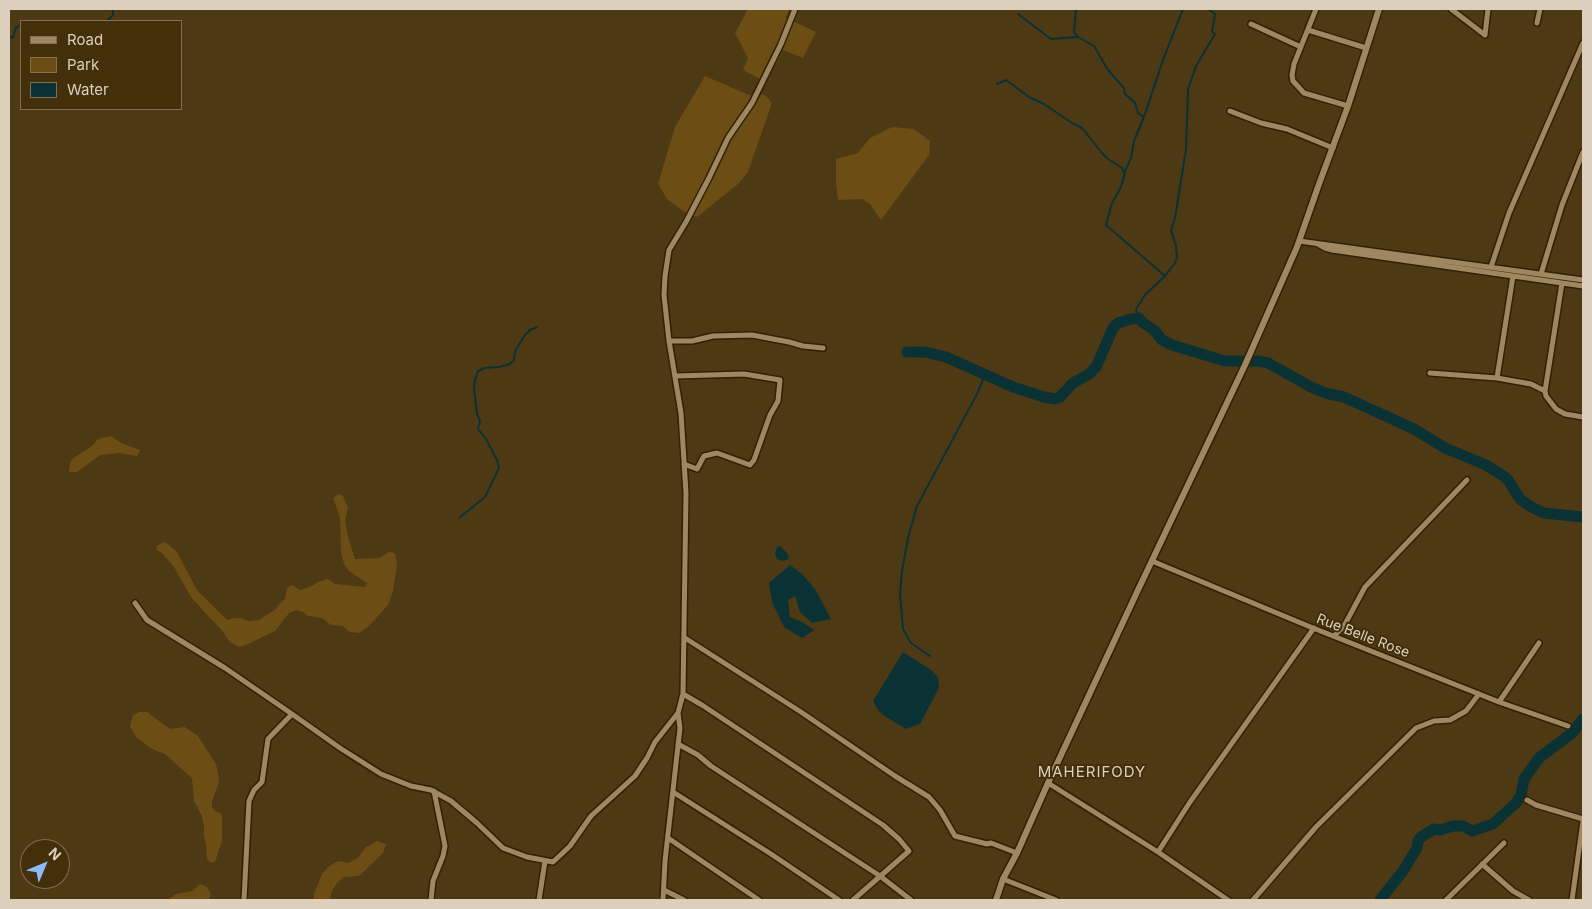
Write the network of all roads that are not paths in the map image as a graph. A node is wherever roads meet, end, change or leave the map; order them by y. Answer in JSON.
{"nodes":[{"id":1,"x":795,"y":9,"type":"edge"},
{"id":2,"x":1316,"y":9,"type":"edge"},
{"id":3,"x":1379,"y":9,"type":"edge"},
{"id":4,"x":1451,"y":9,"type":"edge"},
{"id":5,"x":1488,"y":9,"type":"edge"},
{"id":6,"x":1540,"y":9,"type":"edge"},
{"id":7,"x":1537,"y":23,"type":"dead end"},
{"id":8,"x":1250,"y":24,"type":"dead end"},
{"id":9,"x":1308,"y":30,"type":"junction"},
{"id":10,"x":1583,"y":43,"type":"edge"},
{"id":11,"x":1301,"y":47,"type":"junction"},
{"id":12,"x":1366,"y":48,"type":"junction"},
{"id":13,"x":1348,"y":106,"type":"junction"},
{"id":14,"x":1230,"y":111,"type":"dead end"},
{"id":15,"x":1333,"y":148,"type":"junction"},
{"id":16,"x":1583,"y":152,"type":"edge"},
{"id":17,"x":1299,"y":241,"type":"junction"},
{"id":18,"x":1363,"y":252,"type":"junction"},
{"id":19,"x":1491,"y":267,"type":"junction"},
{"id":20,"x":1541,"y":274,"type":"junction"},
{"id":21,"x":1512,"y":276,"type":"junction"},
{"id":22,"x":1554,"y":279,"type":"junction"},
{"id":23,"x":1583,"y":280,"type":"edge"},
{"id":24,"x":1562,"y":283,"type":"junction"},
{"id":25,"x":1583,"y":286,"type":"edge"},
{"id":26,"x":669,"y":341,"type":"junction"},
{"id":27,"x":823,"y":348,"type":"dead end"},
{"id":28,"x":1430,"y":373,"type":"dead end"},
{"id":29,"x":676,"y":376,"type":"junction"},
{"id":30,"x":1497,"y":378,"type":"junction"},
{"id":31,"x":1545,"y":391,"type":"junction"},
{"id":32,"x":1583,"y":417,"type":"edge"},
{"id":33,"x":684,"y":464,"type":"junction"},
{"id":34,"x":1467,"y":480,"type":"dead end"},
{"id":35,"x":1152,"y":561,"type":"junction"},
{"id":36,"x":135,"y":603,"type":"dead end"},
{"id":37,"x":1314,"y":628,"type":"junction"},
{"id":38,"x":1334,"y":636,"type":"junction"},
{"id":39,"x":685,"y":638,"type":"junction"},
{"id":40,"x":1539,"y":643,"type":"dead end"},
{"id":41,"x":683,"y":694,"type":"junction"},
{"id":42,"x":1479,"y":694,"type":"junction"},
{"id":43,"x":1499,"y":702,"type":"junction"},
{"id":44,"x":678,"y":713,"type":"junction"},
{"id":45,"x":292,"y":714,"type":"junction"},
{"id":46,"x":1568,"y":726,"type":"dead end"},
{"id":47,"x":678,"y":744,"type":"junction"},
{"id":48,"x":1048,"y":782,"type":"junction"},
{"id":49,"x":434,"y":791,"type":"junction"},
{"id":50,"x":672,"y":792,"type":"junction"},
{"id":51,"x":1527,"y":800,"type":"dead end"},
{"id":52,"x":1583,"y":820,"type":"edge"},
{"id":53,"x":668,"y":838,"type":"junction"},
{"id":54,"x":1504,"y":843,"type":"dead end"},
{"id":55,"x":1158,"y":852,"type":"junction"},
{"id":56,"x":1018,"y":853,"type":"junction"},
{"id":57,"x":545,"y":861,"type":"junction"},
{"id":58,"x":1482,"y":864,"type":"junction"},
{"id":59,"x":880,"y":876,"type":"junction"},
{"id":60,"x":1003,"y":879,"type":"junction"},
{"id":61,"x":664,"y":890,"type":"junction"},
{"id":62,"x":244,"y":900,"type":"edge"},
{"id":63,"x":431,"y":900,"type":"edge"},
{"id":64,"x":539,"y":900,"type":"edge"},
{"id":65,"x":663,"y":900,"type":"edge"},
{"id":66,"x":684,"y":900,"type":"edge"},
{"id":67,"x":759,"y":900,"type":"edge"},
{"id":68,"x":839,"y":900,"type":"edge"},
{"id":69,"x":852,"y":900,"type":"edge"},
{"id":70,"x":911,"y":900,"type":"edge"},
{"id":71,"x":996,"y":900,"type":"edge"},
{"id":72,"x":1056,"y":900,"type":"edge"},
{"id":73,"x":1228,"y":900,"type":"edge"},
{"id":74,"x":1253,"y":900,"type":"edge"},
{"id":75,"x":1446,"y":900,"type":"edge"},
{"id":76,"x":1529,"y":900,"type":"edge"},
{"id":77,"x":1572,"y":900,"type":"edge"}],
"edges":[{"from":1,"to":26,"type":"street"},
{"from":2,"to":9,"type":"street"},
{"from":3,"to":12,"type":"street"},
{"from":4,"to":5,"type":"street"},
{"from":6,"to":7,"type":"street"},
{"from":8,"to":11,"type":"street"},
{"from":9,"to":11,"type":"street"},
{"from":9,"to":12,"type":"street"},
{"from":10,"to":19,"type":"street"},
{"from":11,"to":13,"type":"street"},
{"from":12,"to":13,"type":"street"},
{"from":13,"to":15,"type":"street"},
{"from":14,"to":15,"type":"street"},
{"from":15,"to":17,"type":"street"},
{"from":16,"to":20,"type":"street"},
{"from":17,"to":18,"type":"street"},
{"from":17,"to":35,"type":"street"},
{"from":18,"to":19,"type":"street"},
{"from":18,"to":21,"type":"street"},
{"from":19,"to":20,"type":"street"},
{"from":20,"to":22,"type":"street"},
{"from":21,"to":22,"type":"street"},
{"from":21,"to":30,"type":"street"},
{"from":22,"to":23,"type":"street"},
{"from":22,"to":24,"type":"street"},
{"from":24,"to":25,"type":"street"},
{"from":24,"to":31,"type":"street"},
{"from":26,"to":27,"type":"street"},
{"from":26,"to":29,"type":"street"},
{"from":28,"to":30,"type":"street"},
{"from":29,"to":33,"type":"street"},
{"from":29,"to":33,"type":"street"},
{"from":30,"to":31,"type":"street"},
{"from":31,"to":32,"type":"street"},
{"from":33,"to":39,"type":"street"},
{"from":34,"to":38,"type":"street"},
{"from":35,"to":37,"type":"street","name":"Rue Belle Rose"},
{"from":35,"to":48,"type":"street"},
{"from":36,"to":45,"type":"street"},
{"from":37,"to":38,"type":"street","name":"Rue Belle Rose"},
{"from":37,"to":55,"type":"street"},
{"from":38,"to":42,"type":"street","name":"Rue Belle Rose"},
{"from":39,"to":41,"type":"street"},
{"from":39,"to":56,"type":"street"},
{"from":40,"to":43,"type":"street"},
{"from":41,"to":44,"type":"street"},
{"from":41,"to":59,"type":"street"},
{"from":42,"to":43,"type":"street","name":"Rue Belle Rose"},
{"from":42,"to":74,"type":"street"},
{"from":43,"to":46,"type":"street","name":"Rue Belle Rose"},
{"from":44,"to":47,"type":"street"},
{"from":44,"to":57,"type":"street"},
{"from":45,"to":49,"type":"street"},
{"from":45,"to":62,"type":"street"},
{"from":47,"to":50,"type":"street"},
{"from":47,"to":59,"type":"street"},
{"from":48,"to":55,"type":"street"},
{"from":48,"to":56,"type":"street"},
{"from":49,"to":57,"type":"street"},
{"from":49,"to":63,"type":"street"},
{"from":50,"to":53,"type":"street"},
{"from":50,"to":68,"type":"street"},
{"from":51,"to":52,"type":"street"},
{"from":52,"to":77,"type":"street"},
{"from":53,"to":61,"type":"street"},
{"from":53,"to":67,"type":"street"},
{"from":54,"to":58,"type":"street"},
{"from":55,"to":73,"type":"street"},
{"from":56,"to":60,"type":"street"},
{"from":57,"to":64,"type":"street"},
{"from":58,"to":75,"type":"street"},
{"from":58,"to":76,"type":"street"},
{"from":59,"to":69,"type":"street"},
{"from":59,"to":70,"type":"street"},
{"from":60,"to":71,"type":"street"},
{"from":60,"to":72,"type":"street"},
{"from":61,"to":65,"type":"street"},
{"from":61,"to":66,"type":"street"}]}
